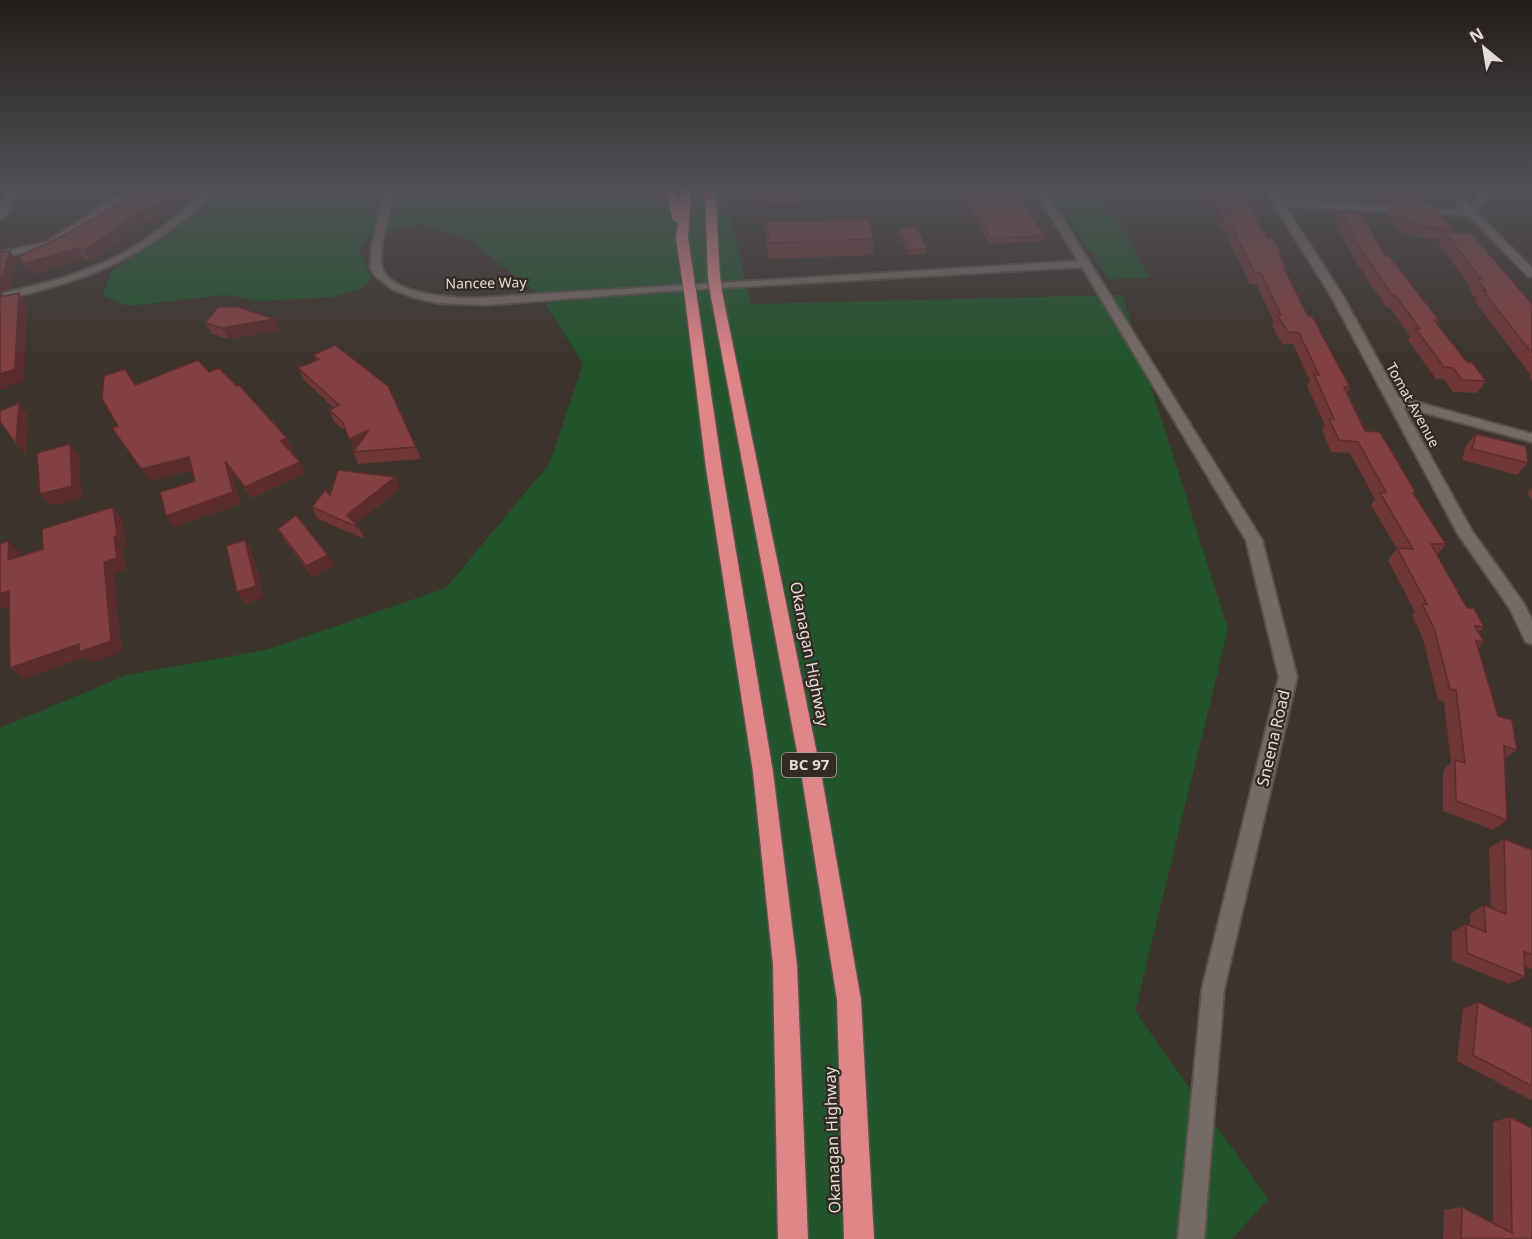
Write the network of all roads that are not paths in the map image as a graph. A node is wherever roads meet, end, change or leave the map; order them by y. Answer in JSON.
{"nodes":[{"id":1,"x":47,"y":245,"type":"edge"},
{"id":2,"x":144,"y":245,"type":"edge"},
{"id":3,"x":377,"y":245,"type":"edge"},
{"id":4,"x":683,"y":245,"type":"edge"},
{"id":5,"x":713,"y":245,"type":"edge"},
{"id":6,"x":1073,"y":245,"type":"edge"},
{"id":7,"x":1303,"y":245,"type":"edge"},
{"id":8,"x":1503,"y":245,"type":"edge"},
{"id":9,"x":0,"y":255,"type":"edge"},
{"id":10,"x":1085,"y":264,"type":"junction"},
{"id":11,"x":1532,"y":274,"type":"edge"},
{"id":12,"x":0,"y":297,"type":"edge"},
{"id":13,"x":1394,"y":400,"type":"junction"},
{"id":14,"x":1532,"y":438,"type":"edge"},
{"id":15,"x":1532,"y":637,"type":"edge"},
{"id":16,"x":793,"y":1239,"type":"edge"},
{"id":17,"x":859,"y":1239,"type":"edge"},
{"id":18,"x":1191,"y":1239,"type":"edge"}],
"edges":[{"from":1,"to":9,"type":"street"},
{"from":2,"to":12,"type":"street"},
{"from":3,"to":10,"type":"street","name":"Nancee Way"},
{"from":4,"to":16,"type":"highway","number":"BC 97","bridge":true},
{"from":5,"to":17,"type":"highway","name":"Okanagan Highway","number":"BC 97"},
{"from":6,"to":10,"type":"street","name":"Sneena Road"},
{"from":7,"to":13,"type":"street","name":"Tomat Avenue"},
{"from":8,"to":11,"type":"street"},
{"from":10,"to":18,"type":"street","name":"Sneena Road"},
{"from":13,"to":14,"type":"street"},
{"from":13,"to":15,"type":"street","name":"Tomat Avenue"}]}
